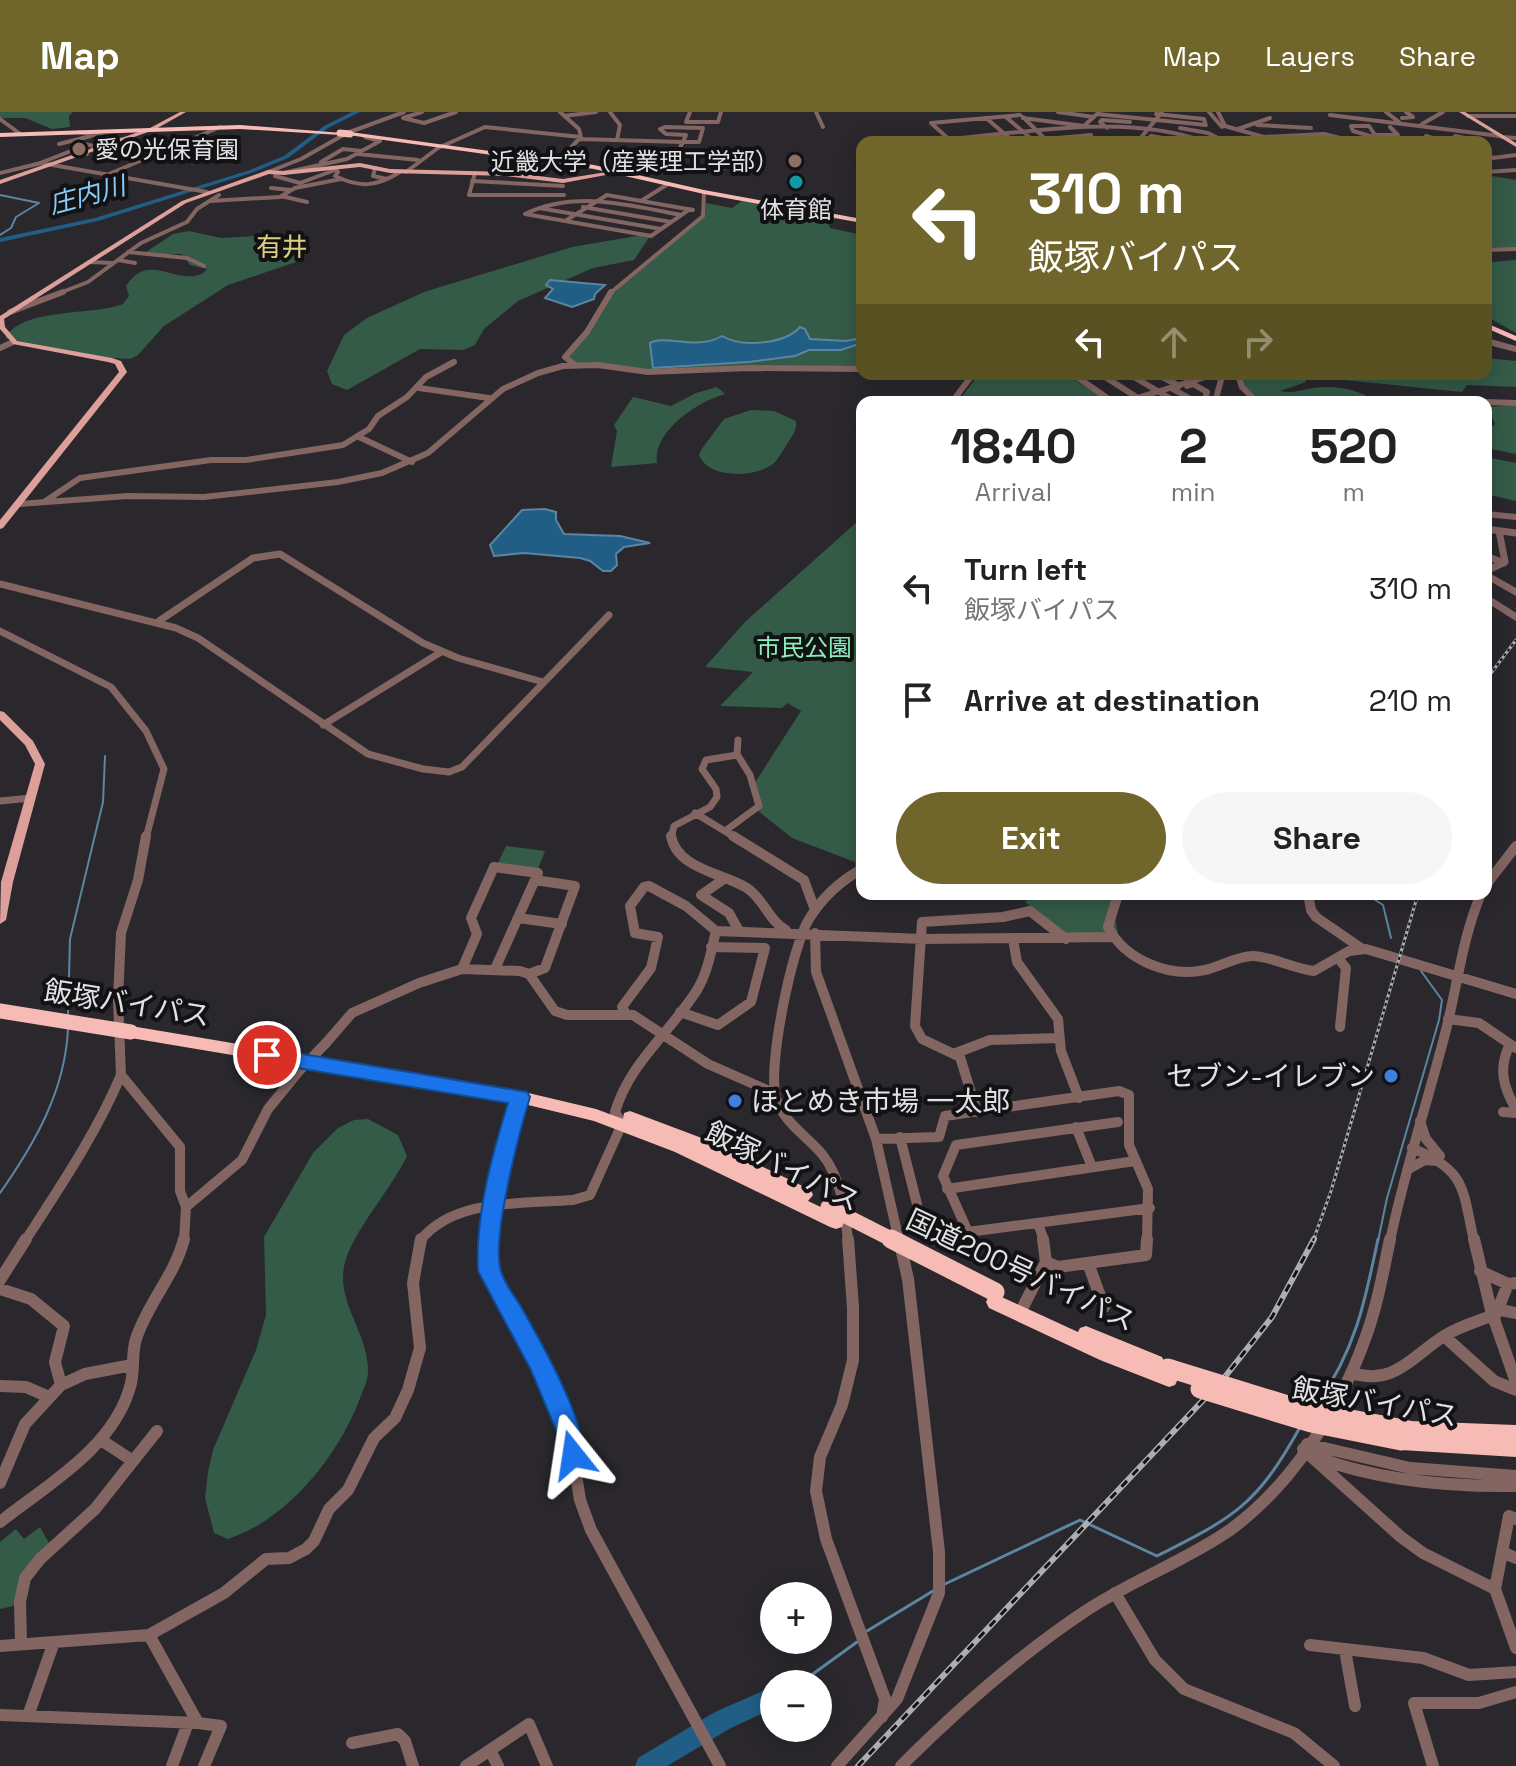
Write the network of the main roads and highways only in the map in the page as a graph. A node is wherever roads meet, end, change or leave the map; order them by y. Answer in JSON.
{"nodes":[{"id":1,"x":184,"y":112,"type":"edge"},
{"id":2,"x":1465,"y":113,"type":"edge"},
{"id":3,"x":174,"y":115,"type":"edge"},
{"id":4,"x":152,"y":129,"type":"junction"},
{"id":5,"x":0,"y":135,"type":"edge"},
{"id":6,"x":1516,"y":145,"type":"edge"},
{"id":7,"x":619,"y":172,"type":"junction"},
{"id":8,"x":276,"y":174,"type":"junction"},
{"id":9,"x":0,"y":182,"type":"edge"},
{"id":10,"x":206,"y":195,"type":"junction"},
{"id":11,"x":856,"y":220,"type":"edge"},
{"id":12,"x":3,"y":316,"type":"edge"},
{"id":13,"x":1492,"y":328,"type":"edge"},
{"id":14,"x":1516,"y":339,"type":"edge"},
{"id":15,"x":0,"y":526,"type":"edge"},
{"id":16,"x":0,"y":714,"type":"edge"},
{"id":17,"x":0,"y":920,"type":"edge"},
{"id":18,"x":0,"y":1003,"type":"edge"},
{"id":19,"x":0,"y":1011,"type":"edge"},
{"id":20,"x":131,"y":1028,"type":"junction"},
{"id":21,"x":618,"y":1118,"type":"junction"},
{"id":22,"x":995,"y":1297,"type":"junction"},
{"id":23,"x":1169,"y":1374,"type":"junction"},
{"id":24,"x":1513,"y":1435,"type":"edge"}],
"edges":[{"from":1,"to":3,"type":"main road"},
{"from":2,"to":6,"type":"main road"},
{"from":3,"to":4,"type":"main road"},
{"from":4,"to":5,"type":"highway"},
{"from":4,"to":7,"type":"highway","bridge":true},
{"from":4,"to":9,"type":"main road"},
{"from":7,"to":8,"type":"main road"},
{"from":7,"to":11,"type":"highway"},
{"from":8,"to":10,"type":"main road"},
{"from":8,"to":10,"type":"main road"},
{"from":10,"to":12,"type":"main road"},
{"from":12,"to":15,"type":"main road"},
{"from":13,"to":14,"type":"highway"},
{"from":16,"to":17,"type":"main road"},
{"from":18,"to":20,"type":"highway"},
{"from":19,"to":20,"type":"highway","name":"飯塚バイパス","bridge":true},
{"from":20,"to":21,"type":"highway","name":"飯塚バイパス"},
{"from":20,"to":21,"type":"highway"},
{"from":21,"to":22,"type":"highway","name":"飯塚バイパス"},
{"from":22,"to":23,"type":"highway","name":"国道200号バイパス"},
{"from":22,"to":23,"type":"highway","name":"飯塚バイパス"},
{"from":23,"to":24,"type":"highway","name":"飯塚バイパス","bridge":true}]}
